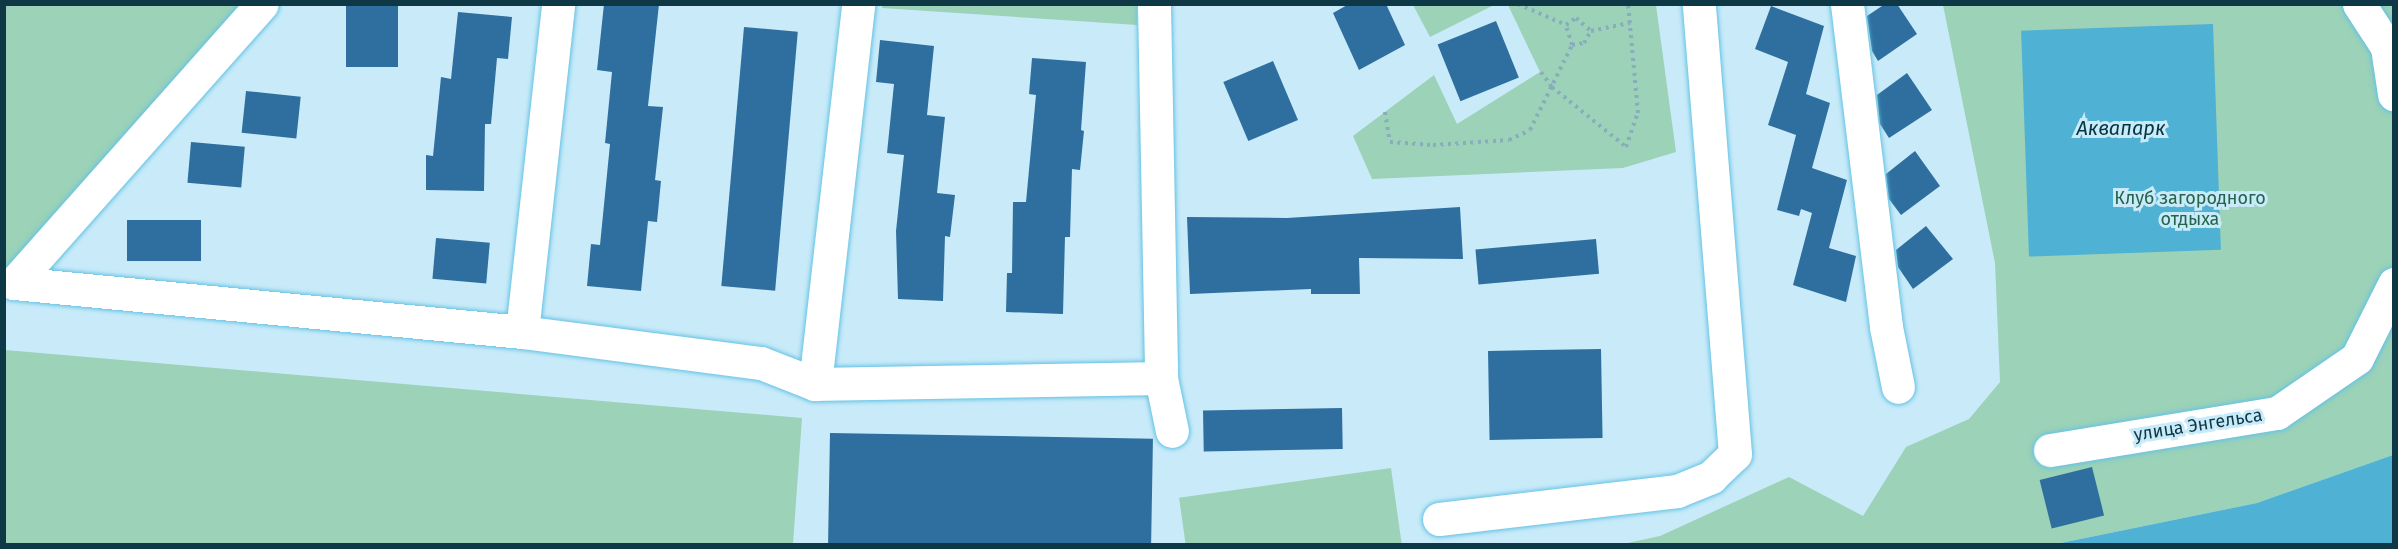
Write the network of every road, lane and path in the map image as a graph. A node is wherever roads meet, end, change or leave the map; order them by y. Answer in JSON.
{"nodes":[{"id":1,"x":262,"y":4,"type":"edge"},
{"id":2,"x":558,"y":4,"type":"edge"},
{"id":3,"x":858,"y":4,"type":"edge"},
{"id":4,"x":1154,"y":4,"type":"edge"},
{"id":5,"x":1518,"y":4,"type":"edge"},
{"id":6,"x":1628,"y":4,"type":"edge"},
{"id":7,"x":1699,"y":4,"type":"edge"},
{"id":8,"x":1847,"y":4,"type":"edge"},
{"id":9,"x":2359,"y":4,"type":"edge"},
{"id":10,"x":1630,"y":22,"type":"junction"},
{"id":11,"x":1566,"y":26,"type":"junction"},
{"id":12,"x":1591,"y":31,"type":"junction"},
{"id":13,"x":1572,"y":45,"type":"junction"},
{"id":14,"x":1541,"y":72,"type":"dead end"},
{"id":15,"x":1552,"y":87,"type":"junction"},
{"id":16,"x":2394,"y":94,"type":"edge"},
{"id":17,"x":1385,"y":112,"type":"dead end"},
{"id":18,"x":2394,"y":284,"type":"edge"},
{"id":19,"x":522,"y":332,"type":"junction"},
{"id":20,"x":1161,"y":378,"type":"junction"},
{"id":21,"x":814,"y":384,"type":"junction"},
{"id":22,"x":1898,"y":387,"type":"dead end"},
{"id":23,"x":1172,"y":431,"type":"dead end"},
{"id":24,"x":2050,"y":450,"type":"dead end"},
{"id":25,"x":1439,"y":519,"type":"dead end"}],
"edges":[{"from":1,"to":19,"type":"lane"},
{"from":2,"to":19,"type":"lane"},
{"from":3,"to":21,"type":"lane"},
{"from":4,"to":20,"type":"lane"},
{"from":5,"to":11,"type":"path"},
{"from":6,"to":10,"type":"path"},
{"from":7,"to":25,"type":"lane"},
{"from":8,"to":22,"type":"lane"},
{"from":9,"to":16,"type":"lane"},
{"from":10,"to":12,"type":"path"},
{"from":10,"to":15,"type":"path"},
{"from":11,"to":12,"type":"path"},
{"from":11,"to":13,"type":"path"},
{"from":12,"to":13,"type":"path"},
{"from":13,"to":15,"type":"path"},
{"from":14,"to":15,"type":"path"},
{"from":15,"to":17,"type":"path"},
{"from":18,"to":24,"type":"lane","name":"улица Энгельса"},
{"from":19,"to":21,"type":"lane"},
{"from":20,"to":21,"type":"lane"},
{"from":20,"to":23,"type":"lane"}]}
